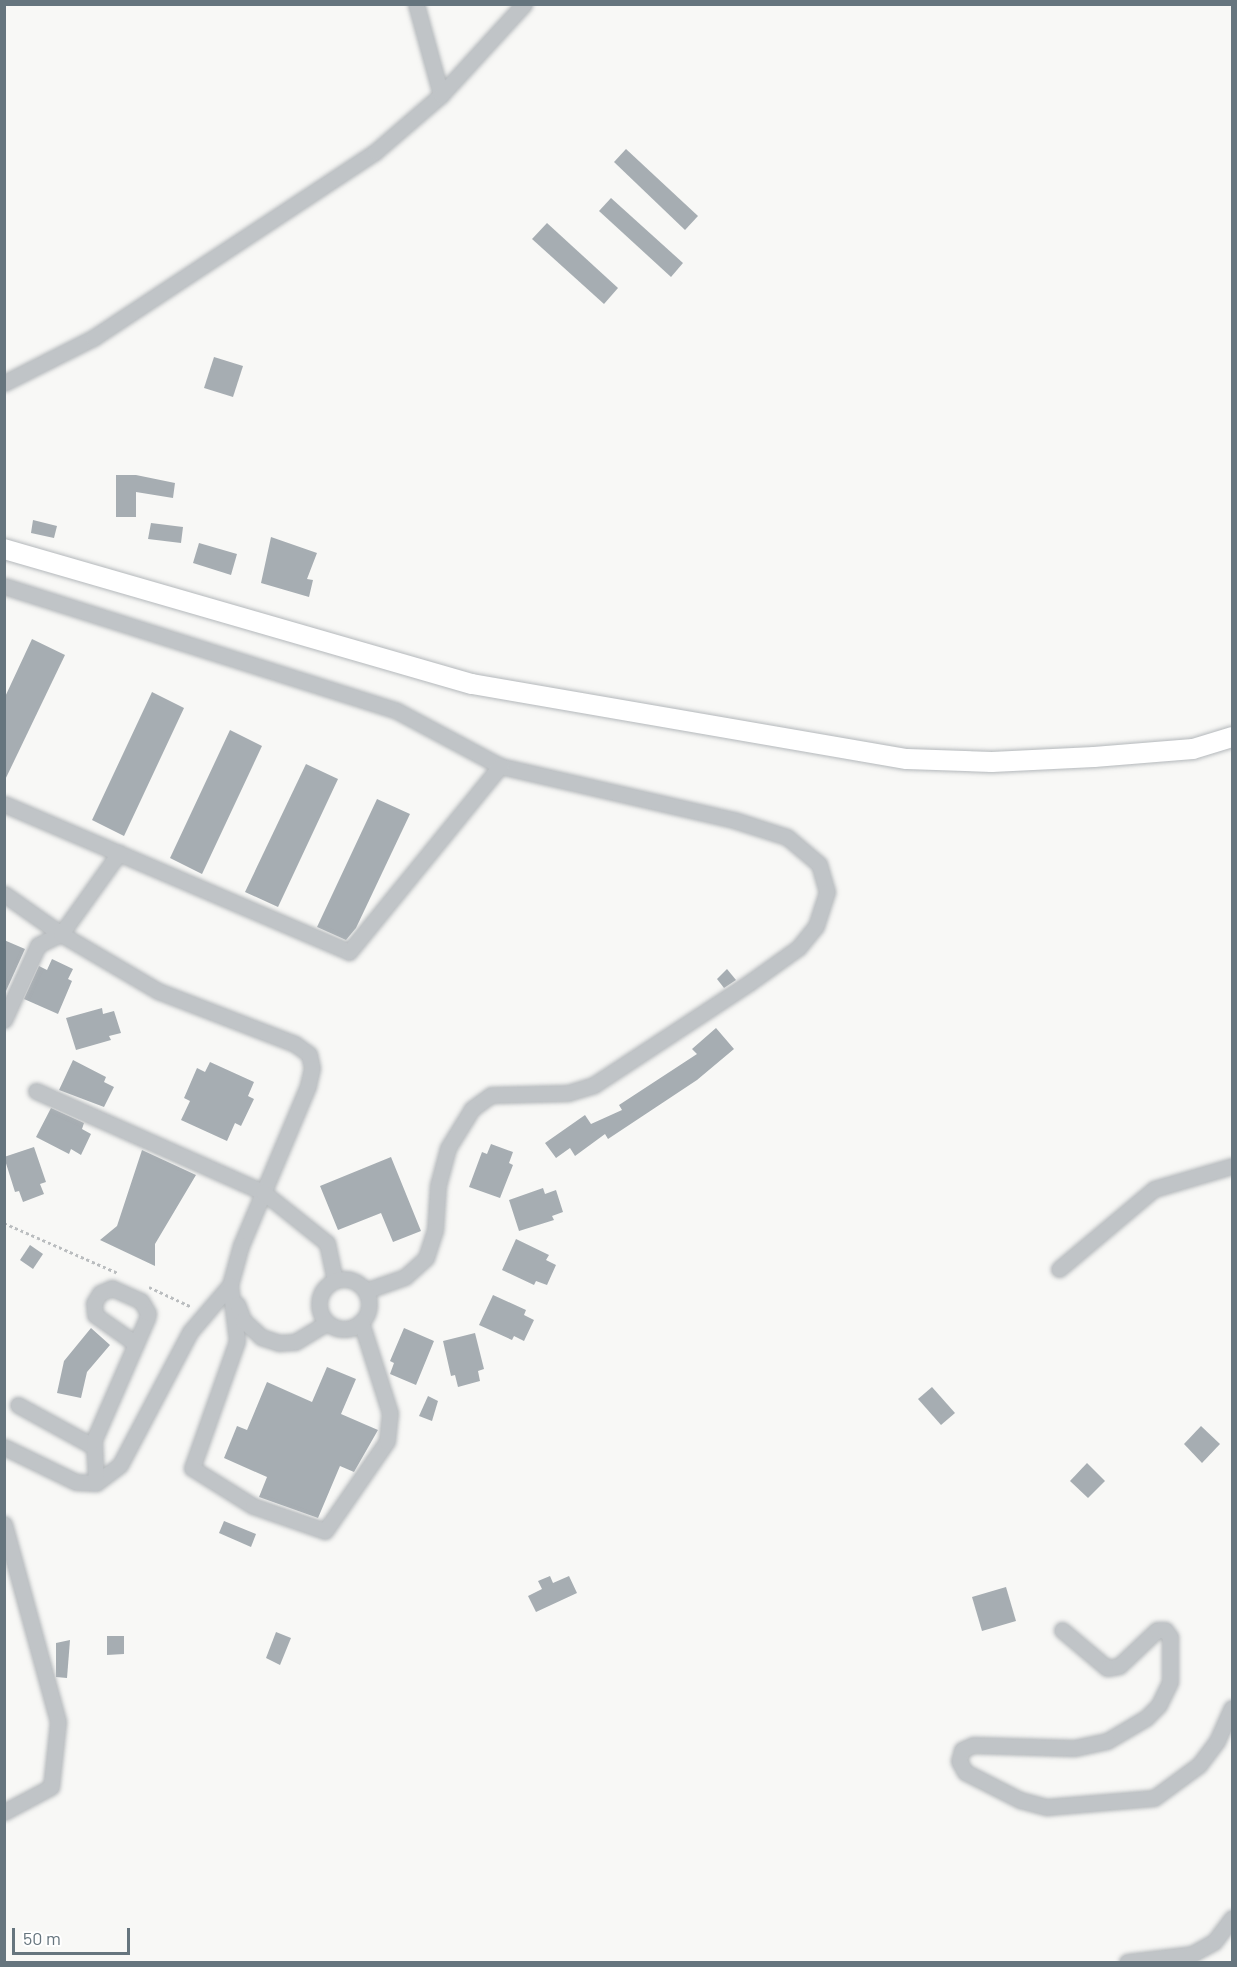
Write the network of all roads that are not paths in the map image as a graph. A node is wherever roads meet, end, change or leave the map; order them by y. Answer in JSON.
{"nodes":[{"id":1,"x":416,"y":4,"type":"edge"},
{"id":2,"x":524,"y":4,"type":"edge"},
{"id":3,"x":441,"y":95,"type":"junction"},
{"id":4,"x":4,"y":383,"type":"edge"},
{"id":5,"x":4,"y":549,"type":"edge"},
{"id":6,"x":4,"y":586,"type":"edge"},
{"id":7,"x":1233,"y":737,"type":"edge"},
{"id":8,"x":500,"y":766,"type":"junction"},
{"id":9,"x":4,"y":804,"type":"edge"},
{"id":10,"x":119,"y":853,"type":"junction"},
{"id":11,"x":4,"y":894,"type":"edge"},
{"id":12,"x":61,"y":934,"type":"junction"},
{"id":13,"x":4,"y":1020,"type":"edge"},
{"id":14,"x":36,"y":1091,"type":"dead end"},
{"id":15,"x":1233,"y":1166,"type":"edge"},
{"id":16,"x":264,"y":1192,"type":"junction"},
{"id":17,"x":1059,"y":1269,"type":"dead end"},
{"id":18,"x":335,"y":1280,"type":"junction"},
{"id":19,"x":230,"y":1285,"type":"junction"},
{"id":20,"x":365,"y":1291,"type":"junction"},
{"id":21,"x":361,"y":1322,"type":"junction"},
{"id":22,"x":327,"y":1323,"type":"junction"},
{"id":23,"x":136,"y":1344,"type":"dead end"},
{"id":24,"x":18,"y":1405,"type":"dead end"},
{"id":25,"x":93,"y":1446,"type":"junction"},
{"id":26,"x":4,"y":1447,"type":"edge"},
{"id":27,"x":96,"y":1483,"type":"junction"},
{"id":28,"x":4,"y":1524,"type":"edge"},
{"id":29,"x":1062,"y":1630,"type":"dead end"},
{"id":30,"x":1233,"y":1708,"type":"edge"},
{"id":31,"x":4,"y":1812,"type":"edge"},
{"id":32,"x":1233,"y":1918,"type":"edge"},
{"id":33,"x":1127,"y":1962,"type":"edge"}],
"edges":[{"from":1,"to":3,"type":"street"},
{"from":2,"to":3,"type":"street"},
{"from":3,"to":4,"type":"street"},
{"from":5,"to":7,"type":"main road"},
{"from":6,"to":8,"type":"street"},
{"from":8,"to":10,"type":"street"},
{"from":8,"to":20,"type":"street"},
{"from":9,"to":10,"type":"street"},
{"from":10,"to":12,"type":"street"},
{"from":11,"to":12,"type":"street"},
{"from":12,"to":13,"type":"street"},
{"from":12,"to":16,"type":"street"},
{"from":14,"to":16,"type":"street"},
{"from":15,"to":17,"type":"street"},
{"from":16,"to":18,"type":"street"},
{"from":16,"to":19,"type":"street"},
{"from":18,"to":20,"type":"street"},
{"from":18,"to":22,"type":"street"},
{"from":19,"to":21,"type":"street"},
{"from":19,"to":22,"type":"street"},
{"from":19,"to":27,"type":"street"},
{"from":20,"to":21,"type":"street"},
{"from":21,"to":22,"type":"street"},
{"from":23,"to":25,"type":"street"},
{"from":24,"to":25,"type":"street"},
{"from":25,"to":27,"type":"street"},
{"from":26,"to":27,"type":"street"},
{"from":28,"to":31,"type":"street"},
{"from":29,"to":30,"type":"street"},
{"from":32,"to":33,"type":"street"}]}
